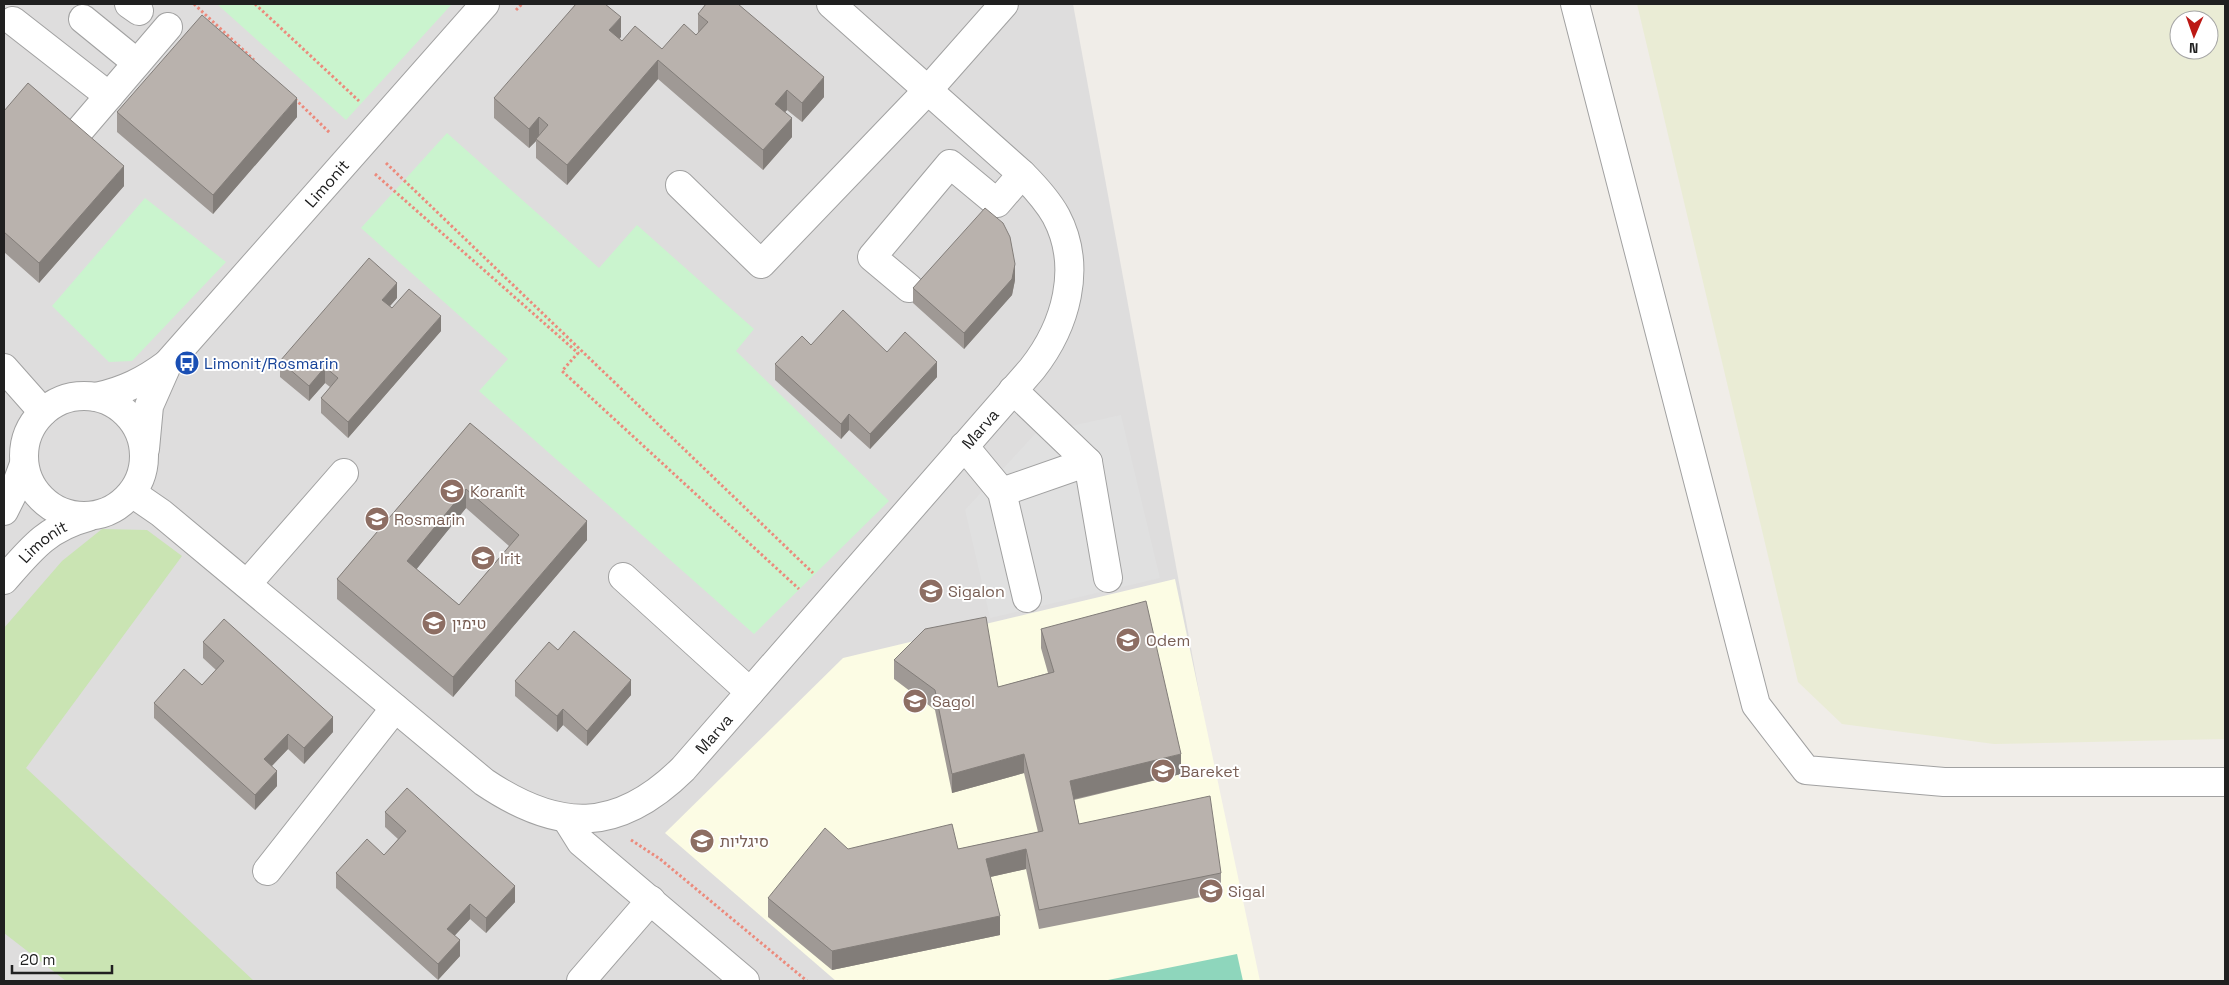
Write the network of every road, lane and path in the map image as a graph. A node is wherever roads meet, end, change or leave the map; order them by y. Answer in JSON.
{"nodes":[{"id":1,"x":194,"y":4,"type":"edge"},
{"id":2,"x":255,"y":4,"type":"edge"},
{"id":3,"x":486,"y":4,"type":"edge"},
{"id":4,"x":831,"y":4,"type":"edge"},
{"id":5,"x":1004,"y":4,"type":"edge"},
{"id":6,"x":1575,"y":4,"type":"edge"},
{"id":7,"x":14,"y":19,"type":"edge"},
{"id":8,"x":83,"y":19,"type":"dead end"},
{"id":9,"x":168,"y":27,"type":"dead end"},
{"id":10,"x":137,"y":63,"type":"junction"},
{"id":11,"x":259,"y":65,"type":"edge"},
{"id":12,"x":928,"y":90,"type":"junction"},
{"id":13,"x":288,"y":93,"type":"edge"},
{"id":14,"x":109,"y":96,"type":"junction"},
{"id":15,"x":382,"y":122,"type":"junction"},
{"id":16,"x":79,"y":131,"type":"edge"},
{"id":17,"x":352,"y":154,"type":"junction"},
{"id":18,"x":382,"y":160,"type":"dead end"},
{"id":19,"x":1022,"y":174,"type":"junction"},
{"id":20,"x":680,"y":185,"type":"dead end"},
{"id":21,"x":910,"y":288,"type":"dead end"},
{"id":22,"x":168,"y":363,"type":"junction"},
{"id":23,"x":4,"y":368,"type":"edge"},
{"id":24,"x":1013,"y":390,"type":"junction"},
{"id":25,"x":96,"y":397,"type":"junction"},
{"id":26,"x":43,"y":412,"type":"junction"},
{"id":27,"x":964,"y":446,"type":"junction"},
{"id":28,"x":144,"y":449,"type":"junction"},
{"id":29,"x":1088,"y":462,"type":"junction"},
{"id":30,"x":24,"y":464,"type":"junction"},
{"id":31,"x":344,"y":473,"type":"dead end"},
{"id":32,"x":1002,"y":492,"type":"junction"},
{"id":33,"x":132,"y":494,"type":"junction"},
{"id":34,"x":4,"y":511,"type":"edge"},
{"id":35,"x":92,"y":516,"type":"junction"},
{"id":36,"x":623,"y":577,"type":"dead end"},
{"id":37,"x":1108,"y":578,"type":"dead end"},
{"id":38,"x":4,"y":580,"type":"edge"},
{"id":39,"x":247,"y":584,"type":"junction"},
{"id":40,"x":1027,"y":598,"type":"dead end"},
{"id":41,"x":829,"y":602,"type":"junction"},
{"id":42,"x":750,"y":692,"type":"junction"},
{"id":43,"x":395,"y":708,"type":"junction"},
{"id":44,"x":2225,"y":782,"type":"edge"},
{"id":45,"x":566,"y":818,"type":"junction"},
{"id":46,"x":597,"y":818,"type":"junction"},
{"id":47,"x":267,"y":871,"type":"dead end"},
{"id":48,"x":651,"y":900,"type":"junction"},
{"id":49,"x":581,"y":981,"type":"edge"},
{"id":50,"x":745,"y":981,"type":"edge"},
{"id":51,"x":806,"y":981,"type":"edge"}],
"edges":[{"from":1,"to":11,"type":"path"},
{"from":2,"to":15,"type":"path"},
{"from":3,"to":15,"type":"street","name":"Limonit"},
{"from":4,"to":12,"type":"street","name":"Marva"},
{"from":5,"to":12,"type":"street"},
{"from":6,"to":44,"type":"street"},
{"from":7,"to":14,"type":"street"},
{"from":8,"to":10,"type":"street"},
{"from":9,"to":10,"type":"street"},
{"from":10,"to":14,"type":"street"},
{"from":12,"to":19,"type":"street","name":"Marva"},
{"from":12,"to":20,"type":"street"},
{"from":13,"to":17,"type":"path"},
{"from":14,"to":16,"type":"street"},
{"from":15,"to":17,"type":"street","name":"Limonit"},
{"from":17,"to":22,"type":"street","name":"Limonit"},
{"from":17,"to":41,"type":"path"},
{"from":18,"to":41,"type":"path"},
{"from":19,"to":21,"type":"street"},
{"from":19,"to":24,"type":"street","name":"Marva"},
{"from":22,"to":25,"type":"street","name":"Limonit"},
{"from":22,"to":28,"type":"street","name":"Limonit"},
{"from":23,"to":26,"type":"street"},
{"from":24,"to":27,"type":"street","name":"Marva"},
{"from":24,"to":29,"type":"street"},
{"from":25,"to":26,"type":"street"},
{"from":25,"to":28,"type":"street"},
{"from":26,"to":30,"type":"street"},
{"from":27,"to":32,"type":"street"},
{"from":27,"to":41,"type":"street","name":"Marva"},
{"from":28,"to":33,"type":"street"},
{"from":29,"to":32,"type":"street"},
{"from":29,"to":37,"type":"street"},
{"from":30,"to":34,"type":"street"},
{"from":30,"to":35,"type":"street"},
{"from":31,"to":39,"type":"street"},
{"from":32,"to":40,"type":"street"},
{"from":33,"to":35,"type":"street"},
{"from":33,"to":39,"type":"street"},
{"from":35,"to":38,"type":"street","name":"Limonit"},
{"from":36,"to":42,"type":"street"},
{"from":39,"to":43,"type":"street"},
{"from":41,"to":42,"type":"street","name":"Marva"},
{"from":42,"to":46,"type":"street","name":"Marva"},
{"from":43,"to":45,"type":"street"},
{"from":43,"to":47,"type":"street"},
{"from":45,"to":46,"type":"street"},
{"from":45,"to":48,"type":"street"},
{"from":46,"to":51,"type":"path"},
{"from":48,"to":49,"type":"street"},
{"from":48,"to":50,"type":"street"}]}
